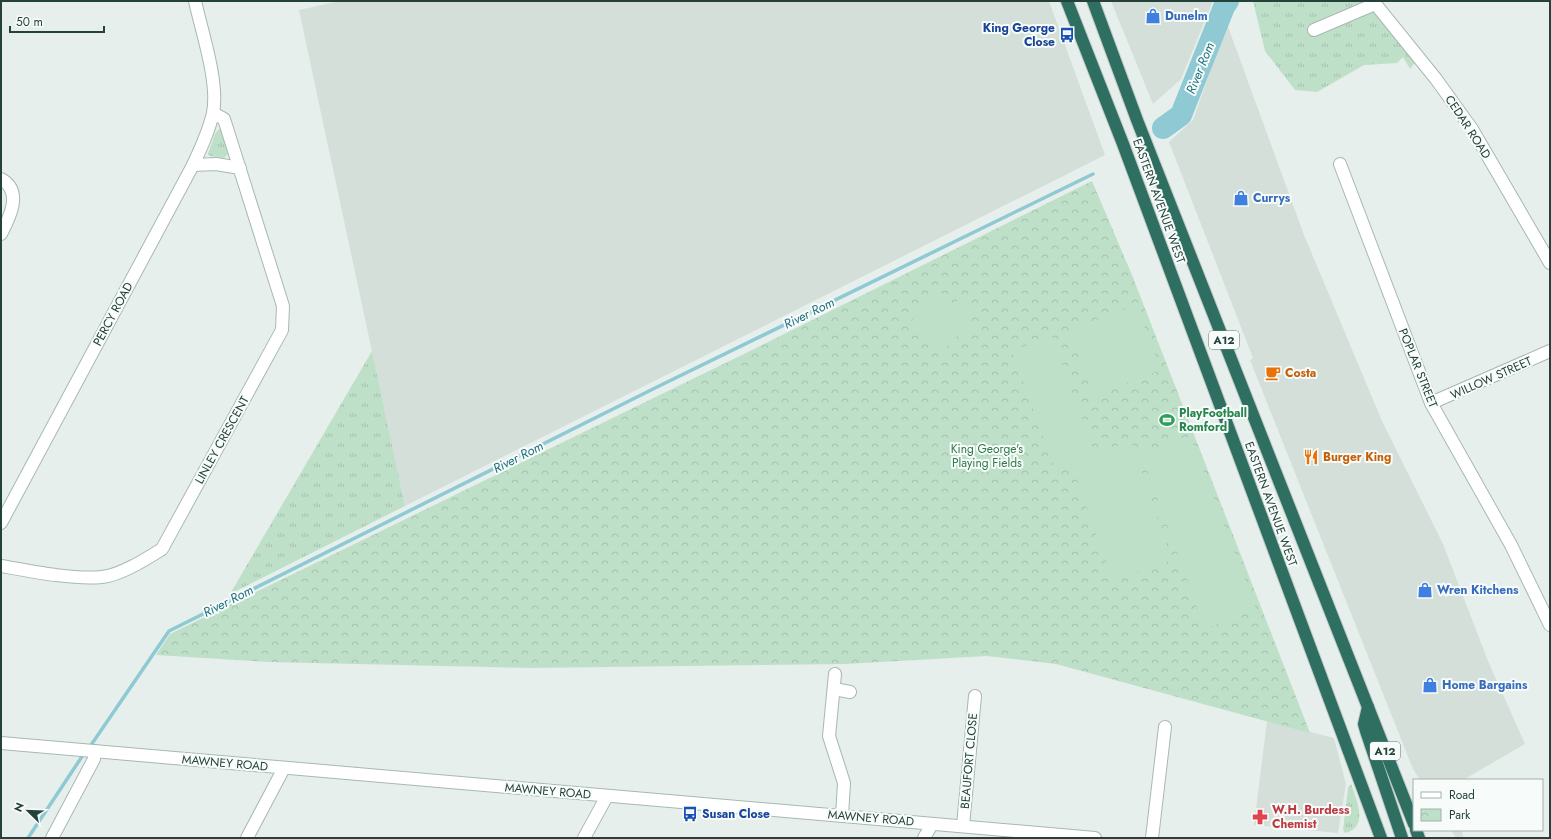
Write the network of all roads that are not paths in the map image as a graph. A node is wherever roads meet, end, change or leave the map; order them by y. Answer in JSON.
{"nodes":[{"id":1,"x":195,"y":1,"type":"edge"},
{"id":2,"x":1067,"y":1,"type":"edge"},
{"id":3,"x":1093,"y":1,"type":"edge"},
{"id":4,"x":1374,"y":2,"type":"edge"},
{"id":5,"x":1314,"y":30,"type":"dead end"},
{"id":6,"x":213,"y":113,"type":"junction"},
{"id":7,"x":193,"y":164,"type":"junction"},
{"id":8,"x":1340,"y":164,"type":"dead end"},
{"id":9,"x":240,"y":168,"type":"junction"},
{"id":10,"x":1,"y":179,"type":"edge"},
{"id":11,"x":1,"y":234,"type":"edge"},
{"id":12,"x":1550,"y":263,"type":"edge"},
{"id":13,"x":1550,"y":351,"type":"edge"},
{"id":14,"x":1431,"y":403,"type":"junction"},
{"id":15,"x":1,"y":523,"type":"edge"},
{"id":16,"x":1,"y":566,"type":"edge"},
{"id":17,"x":1550,"y":625,"type":"edge"},
{"id":18,"x":835,"y":674,"type":"dead end"},
{"id":19,"x":834,"y":689,"type":"junction"},
{"id":20,"x":850,"y":692,"type":"dead end"},
{"id":21,"x":974,"y":696,"type":"dead end"},
{"id":22,"x":1368,"y":708,"type":"junction"},
{"id":23,"x":1165,"y":727,"type":"dead end"},
{"id":24,"x":1,"y":743,"type":"edge"},
{"id":25,"x":92,"y":751,"type":"junction"},
{"id":26,"x":284,"y":768,"type":"junction"},
{"id":27,"x":607,"y":796,"type":"junction"},
{"id":28,"x":842,"y":816,"type":"junction"},
{"id":29,"x":1413,"y":821,"type":"edge"},
{"id":30,"x":932,"y":824,"type":"junction"},
{"id":31,"x":963,"y":826,"type":"junction"},
{"id":32,"x":52,"y":838,"type":"edge"},
{"id":33,"x":247,"y":838,"type":"edge"},
{"id":34,"x":584,"y":838,"type":"edge"},
{"id":35,"x":924,"y":838,"type":"edge"},
{"id":36,"x":1095,"y":838,"type":"edge"},
{"id":37,"x":1152,"y":838,"type":"edge"},
{"id":38,"x":1381,"y":838,"type":"edge"},
{"id":39,"x":1402,"y":838,"type":"edge"}],
"edges":[{"from":1,"to":6,"type":"street","name":"PERCY ROAD"},
{"from":2,"to":38,"type":"highway","name":"EASTERN AVENUE WEST","number":"A12"},
{"from":3,"to":22,"type":"highway","name":"EASTERN AVENUE WEST","number":"A12"},
{"from":4,"to":5,"type":"street"},
{"from":4,"to":12,"type":"street","name":"CEDAR ROAD"},
{"from":6,"to":7,"type":"street","name":"PERCY ROAD"},
{"from":6,"to":9,"type":"street","name":"LINLEY CRESCENT"},
{"from":7,"to":9,"type":"street"},
{"from":7,"to":15,"type":"street","name":"PERCY ROAD"},
{"from":8,"to":14,"type":"street","name":"POPLAR STREET"},
{"from":9,"to":16,"type":"street","name":"LINLEY CRESCENT"},
{"from":10,"to":11,"type":"street"},
{"from":13,"to":14,"type":"street","name":"WILLOW STREET"},
{"from":14,"to":17,"type":"street","name":"POPLAR STREET"},
{"from":18,"to":19,"type":"street"},
{"from":19,"to":20,"type":"street"},
{"from":19,"to":28,"type":"street"},
{"from":21,"to":31,"type":"street","name":"BEAUFORT CLOSE"},
{"from":22,"to":29,"type":"highway","name":"EASTERN AVENUE WEST","number":"A12"},
{"from":22,"to":39,"type":"highway"},
{"from":23,"to":37,"type":"street"},
{"from":24,"to":25,"type":"street","name":"MAWNEY ROAD"},
{"from":25,"to":26,"type":"street","name":"MAWNEY ROAD"},
{"from":25,"to":32,"type":"street"},
{"from":26,"to":27,"type":"street","name":"MAWNEY ROAD"},
{"from":26,"to":33,"type":"street"},
{"from":27,"to":28,"type":"street","name":"MAWNEY ROAD"},
{"from":27,"to":34,"type":"street"},
{"from":28,"to":30,"type":"street","name":"MAWNEY ROAD"},
{"from":30,"to":31,"type":"street","name":"MAWNEY ROAD"},
{"from":30,"to":35,"type":"street"},
{"from":31,"to":36,"type":"street","name":"MAWNEY ROAD"}]}
